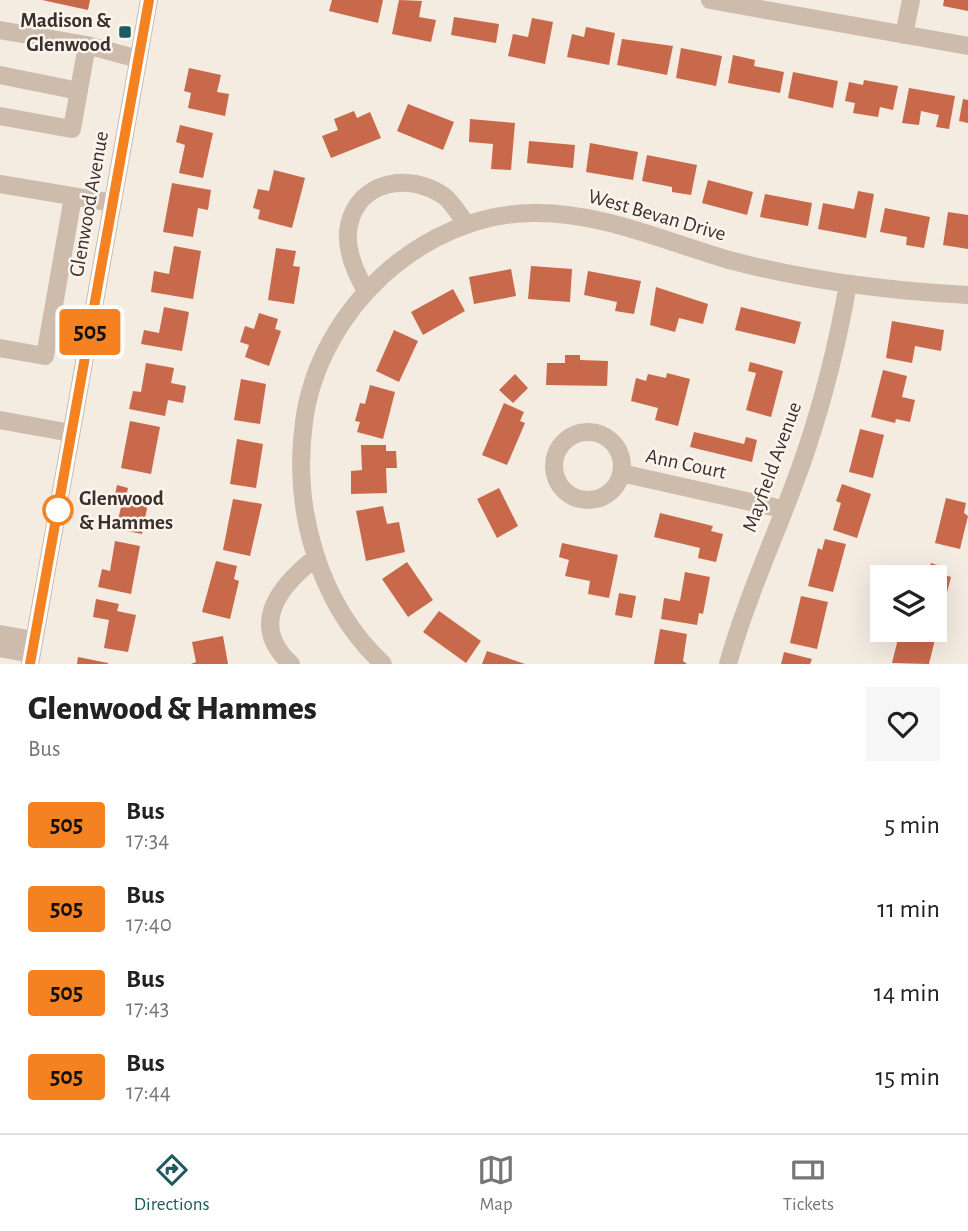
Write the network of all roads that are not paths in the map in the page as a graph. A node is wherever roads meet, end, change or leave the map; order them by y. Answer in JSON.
{"nodes":[{"id":1,"x":149,"y":0,"type":"edge"},
{"id":2,"x":710,"y":0,"type":"edge"},
{"id":3,"x":911,"y":0,"type":"edge"},
{"id":4,"x":0,"y":30,"type":"edge"},
{"id":5,"x":904,"y":34,"type":"junction"},
{"id":6,"x":87,"y":45,"type":"junction"},
{"id":7,"x":968,"y":46,"type":"edge"},
{"id":8,"x":138,"y":59,"type":"junction"},
{"id":9,"x":0,"y":75,"type":"edge"},
{"id":10,"x":79,"y":91,"type":"junction"},
{"id":11,"x":0,"y":116,"type":"edge"},
{"id":12,"x":0,"y":184,"type":"edge"},
{"id":13,"x":73,"y":197,"type":"junction"},
{"id":14,"x":113,"y":203,"type":"junction"},
{"id":15,"x":467,"y":225,"type":"junction"},
{"id":16,"x":848,"y":284,"type":"junction"},
{"id":17,"x":366,"y":291,"type":"junction"},
{"id":18,"x":968,"y":295,"type":"edge"},
{"id":19,"x":0,"y":348,"type":"edge"},
{"id":20,"x":0,"y":420,"type":"edge"},
{"id":21,"x":71,"y":433,"type":"junction"},
{"id":22,"x":621,"y":473,"type":"dead end"},
{"id":23,"x":782,"y":509,"type":"junction"},
{"id":24,"x":315,"y":558,"type":"junction"},
{"id":25,"x":0,"y":634,"type":"edge"},
{"id":26,"x":0,"y":648,"type":"edge"},
{"id":27,"x":32,"y":653,"type":"edge"},
{"id":28,"x":378,"y":663,"type":"edge"},
{"id":29,"x":291,"y":664,"type":"edge"},
{"id":30,"x":728,"y":664,"type":"edge"}],
"edges":[{"from":1,"to":8,"type":"street","name":"Glenwood Avenue"},
{"from":2,"to":5,"type":"street"},
{"from":3,"to":5,"type":"street"},
{"from":4,"to":6,"type":"street"},
{"from":5,"to":7,"type":"street"},
{"from":6,"to":8,"type":"street"},
{"from":6,"to":10,"type":"street"},
{"from":8,"to":14,"type":"street","name":"Glenwood Avenue"},
{"from":9,"to":10,"type":"street"},
{"from":10,"to":11,"type":"street"},
{"from":12,"to":13,"type":"street"},
{"from":13,"to":14,"type":"street"},
{"from":13,"to":19,"type":"street"},
{"from":14,"to":21,"type":"street","name":"Glenwood Avenue"},
{"from":15,"to":16,"type":"street","name":"West Bevan Drive"},
{"from":15,"to":17,"type":"street","name":"West Bevan Drive"},
{"from":15,"to":17,"type":"street"},
{"from":16,"to":18,"type":"street","name":"West Bevan Drive"},
{"from":16,"to":23,"type":"street","name":"Mayfield Avenue"},
{"from":17,"to":24,"type":"street","name":"West Bevan Drive"},
{"from":20,"to":21,"type":"street"},
{"from":21,"to":27,"type":"street","name":"Glenwood Avenue"},
{"from":22,"to":23,"type":"street","name":"Ann Court"},
{"from":23,"to":30,"type":"street","name":"Mayfield Avenue"},
{"from":24,"to":28,"type":"street","name":"West Bevan Drive"},
{"from":24,"to":29,"type":"street"},
{"from":25,"to":27,"type":"street"},
{"from":26,"to":27,"type":"street"}]}
